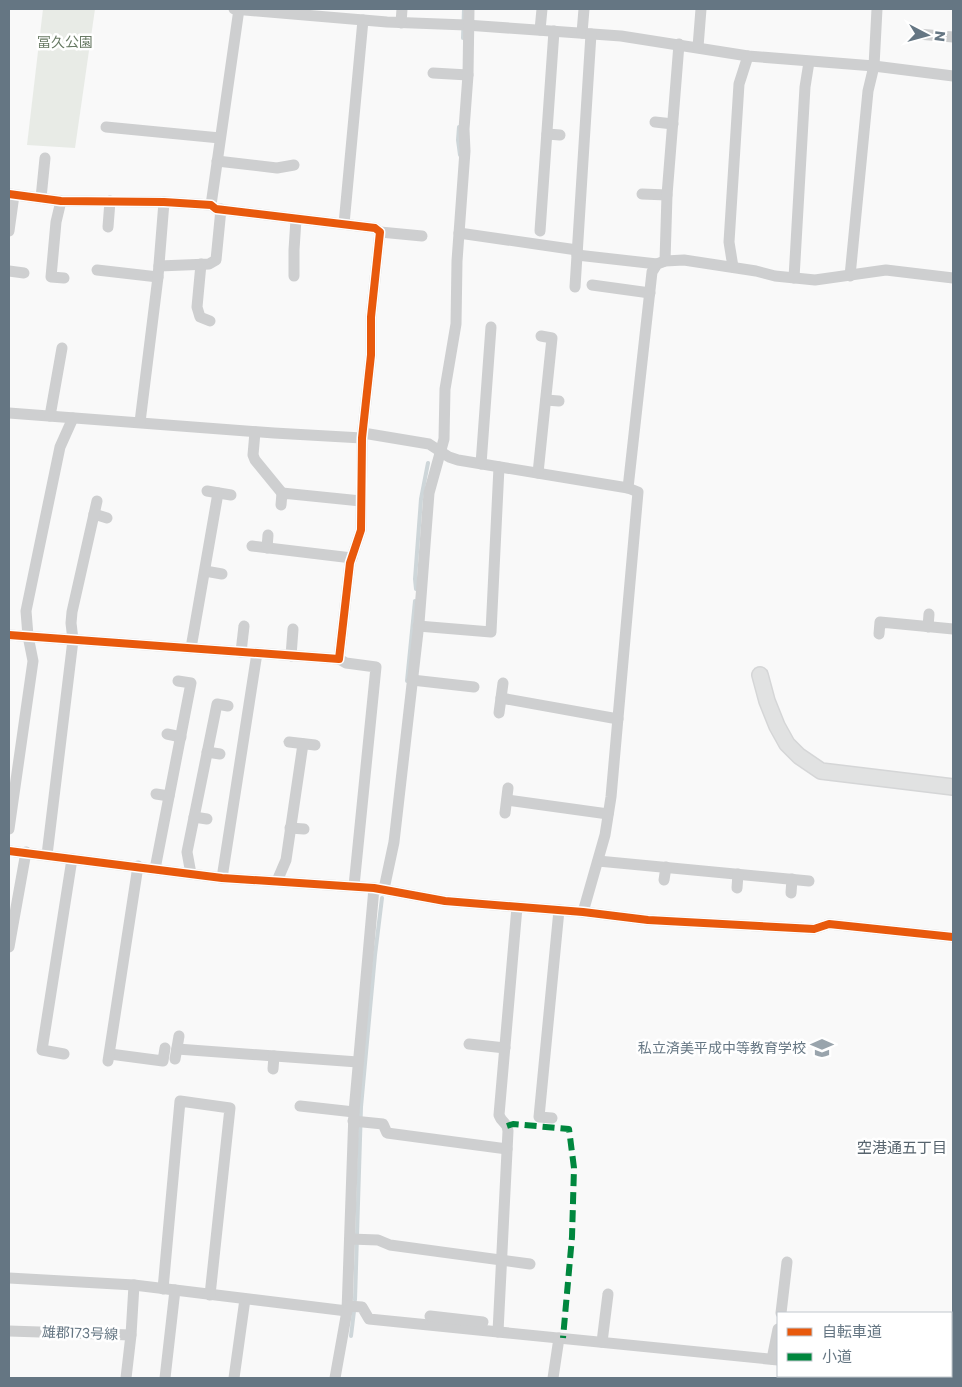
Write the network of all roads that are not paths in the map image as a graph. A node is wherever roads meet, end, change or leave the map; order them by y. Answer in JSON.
{"nodes":[{"id":1,"x":234,"y":9,"type":"edge"},
{"id":2,"x":239,"y":9,"type":"edge"},
{"id":3,"x":402,"y":9,"type":"edge"},
{"id":4,"x":469,"y":9,"type":"edge"},
{"id":5,"x":542,"y":9,"type":"edge"},
{"id":6,"x":584,"y":9,"type":"edge"},
{"id":7,"x":701,"y":9,"type":"edge"},
{"id":8,"x":877,"y":9,"type":"edge"},
{"id":9,"x":318,"y":12,"type":"edge"},
{"id":10,"x":363,"y":20,"type":"junction"},
{"id":11,"x":401,"y":23,"type":"junction"},
{"id":12,"x":465,"y":25,"type":"junction"},
{"id":13,"x":540,"y":30,"type":"junction"},
{"id":14,"x":554,"y":31,"type":"junction"},
{"id":15,"x":586,"y":33,"type":"junction"},
{"id":16,"x":918,"y":34,"type":"dead end"},
{"id":17,"x":953,"y":37,"type":"edge"},
{"id":18,"x":678,"y":44,"type":"junction"},
{"id":19,"x":698,"y":47,"type":"junction"},
{"id":20,"x":748,"y":56,"type":"junction"},
{"id":21,"x":809,"y":62,"type":"junction"},
{"id":22,"x":874,"y":66,"type":"junction"},
{"id":23,"x":433,"y":73,"type":"dead end"},
{"id":24,"x":468,"y":75,"type":"junction"},
{"id":25,"x":953,"y":76,"type":"edge"},
{"id":26,"x":655,"y":122,"type":"dead end"},
{"id":27,"x":673,"y":124,"type":"junction"},
{"id":28,"x":106,"y":127,"type":"dead end"},
{"id":29,"x":547,"y":134,"type":"junction"},
{"id":30,"x":560,"y":135,"type":"dead end"},
{"id":31,"x":220,"y":138,"type":"junction"},
{"id":32,"x":45,"y":158,"type":"dead end"},
{"id":33,"x":217,"y":161,"type":"junction"},
{"id":34,"x":294,"y":165,"type":"dead end"},
{"id":35,"x":642,"y":194,"type":"dead end"},
{"id":36,"x":11,"y":195,"type":"edge"},
{"id":37,"x":667,"y":195,"type":"junction"},
{"id":38,"x":41,"y":198,"type":"junction"},
{"id":39,"x":61,"y":201,"type":"junction"},
{"id":40,"x":110,"y":201,"type":"junction"},
{"id":41,"x":164,"y":202,"type":"junction"},
{"id":42,"x":216,"y":207,"type":"junction"},
{"id":43,"x":296,"y":218,"type":"junction"},
{"id":44,"x":553,"y":221,"type":"dead end"},
{"id":45,"x":344,"y":224,"type":"junction"},
{"id":46,"x":108,"y":227,"type":"dead end"},
{"id":47,"x":9,"y":231,"type":"edge"},
{"id":48,"x":380,"y":232,"type":"junction"},
{"id":49,"x":459,"y":233,"type":"junction"},
{"id":50,"x":422,"y":236,"type":"dead end"},
{"id":51,"x":577,"y":252,"type":"junction"},
{"id":52,"x":661,"y":262,"type":"junction"},
{"id":53,"x":201,"y":264,"type":"junction"},
{"id":54,"x":733,"y":268,"type":"junction"},
{"id":55,"x":96,"y":270,"type":"dead end"},
{"id":56,"x":9,"y":271,"type":"edge"},
{"id":57,"x":159,"y":271,"type":"junction"},
{"id":58,"x":24,"y":273,"type":"dead end"},
{"id":59,"x":294,"y":276,"type":"dead end"},
{"id":60,"x":850,"y":276,"type":"junction"},
{"id":61,"x":64,"y":278,"type":"dead end"},
{"id":62,"x":794,"y":278,"type":"junction"},
{"id":63,"x":953,"y":278,"type":"edge"},
{"id":64,"x":592,"y":285,"type":"dead end"},
{"id":65,"x":575,"y":287,"type":"dead end"},
{"id":66,"x":650,"y":293,"type":"junction"},
{"id":67,"x":210,"y":321,"type":"dead end"},
{"id":68,"x":491,"y":327,"type":"dead end"},
{"id":69,"x":541,"y":336,"type":"dead end"},
{"id":70,"x":62,"y":348,"type":"dead end"},
{"id":71,"x":546,"y":400,"type":"junction"},
{"id":72,"x":559,"y":401,"type":"dead end"},
{"id":73,"x":9,"y":412,"type":"edge"},
{"id":74,"x":50,"y":416,"type":"junction"},
{"id":75,"x":73,"y":418,"type":"junction"},
{"id":76,"x":140,"y":422,"type":"junction"},
{"id":77,"x":255,"y":432,"type":"junction"},
{"id":78,"x":363,"y":436,"type":"junction"},
{"id":79,"x":441,"y":452,"type":"junction"},
{"id":80,"x":481,"y":464,"type":"junction"},
{"id":81,"x":500,"y":467,"type":"junction"},
{"id":82,"x":538,"y":473,"type":"junction"},
{"id":83,"x":628,"y":488,"type":"junction"},
{"id":84,"x":282,"y":493,"type":"junction"},
{"id":85,"x":231,"y":495,"type":"dead end"},
{"id":86,"x":97,"y":501,"type":"dead end"},
{"id":87,"x":361,"y":501,"type":"junction"},
{"id":88,"x":281,"y":505,"type":"dead end"},
{"id":89,"x":94,"y":514,"type":"junction"},
{"id":90,"x":107,"y":518,"type":"dead end"},
{"id":91,"x":268,"y":534,"type":"dead end"},
{"id":92,"x":252,"y":546,"type":"dead end"},
{"id":93,"x":267,"y":548,"type":"junction"},
{"id":94,"x":352,"y":558,"type":"junction"},
{"id":95,"x":205,"y":571,"type":"junction"},
{"id":96,"x":80,"y":573,"type":"junction"},
{"id":97,"x":222,"y":574,"type":"dead end"},
{"id":98,"x":92,"y":576,"type":"dead end"},
{"id":99,"x":930,"y":614,"type":"dead end"},
{"id":100,"x":244,"y":626,"type":"dead end"},
{"id":101,"x":418,"y":626,"type":"junction"},
{"id":102,"x":928,"y":627,"type":"junction"},
{"id":103,"x":293,"y":629,"type":"dead end"},
{"id":104,"x":953,"y":629,"type":"edge"},
{"id":105,"x":879,"y":634,"type":"dead end"},
{"id":106,"x":9,"y":635,"type":"edge"},
{"id":107,"x":28,"y":636,"type":"junction"},
{"id":108,"x":73,"y":640,"type":"junction"},
{"id":109,"x":191,"y":648,"type":"junction"},
{"id":110,"x":241,"y":652,"type":"junction"},
{"id":111,"x":257,"y":653,"type":"junction"},
{"id":112,"x":290,"y":656,"type":"junction"},
{"id":113,"x":339,"y":659,"type":"junction"},
{"id":114,"x":760,"y":675,"type":"dead end"},
{"id":115,"x":412,"y":680,"type":"junction"},
{"id":116,"x":178,"y":681,"type":"dead end"},
{"id":117,"x":503,"y":683,"type":"dead end"},
{"id":118,"x":474,"y":687,"type":"dead end"},
{"id":119,"x":501,"y":698,"type":"junction"},
{"id":120,"x":228,"y":706,"type":"dead end"},
{"id":121,"x":12,"y":712,"type":"dead end"},
{"id":122,"x":499,"y":713,"type":"dead end"},
{"id":123,"x":25,"y":714,"type":"junction"},
{"id":124,"x":618,"y":719,"type":"junction"},
{"id":125,"x":168,"y":734,"type":"dead end"},
{"id":126,"x":181,"y":737,"type":"junction"},
{"id":127,"x":289,"y":742,"type":"dead end"},
{"id":128,"x":303,"y":744,"type":"junction"},
{"id":129,"x":315,"y":745,"type":"dead end"},
{"id":130,"x":207,"y":752,"type":"junction"},
{"id":131,"x":220,"y":754,"type":"dead end"},
{"id":132,"x":12,"y":784,"type":"edge"},
{"id":133,"x":953,"y":787,"type":"edge"},
{"id":134,"x":156,"y":794,"type":"dead end"},
{"id":135,"x":169,"y":796,"type":"junction"},
{"id":136,"x":505,"y":813,"type":"dead end"},
{"id":137,"x":608,"y":814,"type":"junction"},
{"id":138,"x":194,"y":817,"type":"junction"},
{"id":139,"x":207,"y":819,"type":"dead end"},
{"id":140,"x":290,"y":828,"type":"junction"},
{"id":141,"x":9,"y":829,"type":"edge"},
{"id":142,"x":304,"y":829,"type":"dead end"},
{"id":143,"x":9,"y":850,"type":"edge"},
{"id":144,"x":26,"y":852,"type":"junction"},
{"id":145,"x":47,"y":855,"type":"junction"},
{"id":146,"x":72,"y":859,"type":"junction"},
{"id":147,"x":598,"y":861,"type":"junction"},
{"id":148,"x":138,"y":866,"type":"junction"},
{"id":149,"x":666,"y":867,"type":"junction"},
{"id":150,"x":155,"y":869,"type":"junction"},
{"id":151,"x":191,"y":874,"type":"junction"},
{"id":152,"x":738,"y":874,"type":"junction"},
{"id":153,"x":222,"y":878,"type":"junction"},
{"id":154,"x":792,"y":879,"type":"junction"},
{"id":155,"x":664,"y":880,"type":"dead end"},
{"id":156,"x":277,"y":881,"type":"junction"},
{"id":157,"x":809,"y":881,"type":"dead end"},
{"id":158,"x":354,"y":886,"type":"junction"},
{"id":159,"x":379,"y":888,"type":"junction"},
{"id":160,"x":736,"y":888,"type":"dead end"},
{"id":161,"x":791,"y":893,"type":"dead end"},
{"id":162,"x":517,"y":907,"type":"junction"},
{"id":163,"x":559,"y":910,"type":"junction"},
{"id":164,"x":583,"y":912,"type":"junction"},
{"id":165,"x":10,"y":933,"type":"edge"},
{"id":166,"x":953,"y":937,"type":"edge"},
{"id":167,"x":9,"y":947,"type":"edge"},
{"id":168,"x":179,"y":1036,"type":"dead end"},
{"id":169,"x":469,"y":1044,"type":"dead end"},
{"id":170,"x":505,"y":1048,"type":"junction"},
{"id":171,"x":173,"y":1052,"type":"junction"},
{"id":172,"x":64,"y":1054,"type":"dead end"},
{"id":173,"x":274,"y":1056,"type":"junction"},
{"id":174,"x":358,"y":1062,"type":"junction"},
{"id":175,"x":273,"y":1069,"type":"dead end"},
{"id":176,"x":300,"y":1106,"type":"dead end"},
{"id":177,"x":552,"y":1118,"type":"dead end"},
{"id":178,"x":357,"y":1119,"type":"junction"},
{"id":179,"x":507,"y":1149,"type":"junction"},
{"id":180,"x":355,"y":1239,"type":"junction"},
{"id":181,"x":502,"y":1261,"type":"junction"},
{"id":182,"x":788,"y":1262,"type":"dead end"},
{"id":183,"x":530,"y":1264,"type":"dead end"},
{"id":184,"x":9,"y":1278,"type":"edge"},
{"id":185,"x":134,"y":1285,"type":"junction"},
{"id":186,"x":163,"y":1289,"type":"junction"},
{"id":187,"x":175,"y":1290,"type":"junction"},
{"id":188,"x":210,"y":1294,"type":"junction"},
{"id":189,"x":608,"y":1294,"type":"dead end"},
{"id":190,"x":245,"y":1299,"type":"junction"},
{"id":191,"x":347,"y":1308,"type":"junction"},
{"id":192,"x":781,"y":1312,"type":"edge"},
{"id":193,"x":430,"y":1316,"type":"dead end"},
{"id":194,"x":498,"y":1328,"type":"junction"},
{"id":195,"x":9,"y":1331,"type":"edge"},
{"id":196,"x":131,"y":1335,"type":"junction"},
{"id":197,"x":560,"y":1338,"type":"junction"},
{"id":198,"x":777,"y":1339,"type":"edge"},
{"id":199,"x":602,"y":1342,"type":"junction"},
{"id":200,"x":775,"y":1360,"type":"edge"},
{"id":201,"x":126,"y":1378,"type":"edge"},
{"id":202,"x":165,"y":1378,"type":"edge"},
{"id":203,"x":234,"y":1378,"type":"edge"},
{"id":204,"x":335,"y":1378,"type":"edge"},
{"id":205,"x":553,"y":1378,"type":"edge"}],
"edges":[{"from":1,"to":2,"type":"street"},
{"from":2,"to":9,"type":"street"},
{"from":2,"to":31,"type":"street"},
{"from":3,"to":11,"type":"street"},
{"from":4,"to":12,"type":"street"},
{"from":5,"to":13,"type":"street"},
{"from":6,"to":15,"type":"street"},
{"from":7,"to":19,"type":"street"},
{"from":8,"to":22,"type":"street"},
{"from":9,"to":10,"type":"street"},
{"from":10,"to":11,"type":"street"},
{"from":10,"to":45,"type":"street"},
{"from":11,"to":12,"type":"street"},
{"from":12,"to":13,"type":"street"},
{"from":12,"to":24,"type":"street"},
{"from":13,"to":14,"type":"street"},
{"from":14,"to":15,"type":"street"},
{"from":14,"to":29,"type":"street"},
{"from":15,"to":18,"type":"street"},
{"from":15,"to":51,"type":"street"},
{"from":16,"to":17,"type":"street"},
{"from":18,"to":19,"type":"street"},
{"from":18,"to":27,"type":"street"},
{"from":19,"to":20,"type":"street"},
{"from":20,"to":21,"type":"street"},
{"from":20,"to":54,"type":"street"},
{"from":21,"to":22,"type":"street"},
{"from":21,"to":62,"type":"street"},
{"from":22,"to":25,"type":"street"},
{"from":22,"to":60,"type":"street"},
{"from":23,"to":24,"type":"street"},
{"from":24,"to":49,"type":"street"},
{"from":26,"to":27,"type":"street"},
{"from":27,"to":37,"type":"street"},
{"from":28,"to":31,"type":"street"},
{"from":29,"to":30,"type":"street"},
{"from":29,"to":44,"type":"street"},
{"from":31,"to":33,"type":"street"},
{"from":32,"to":38,"type":"street"},
{"from":33,"to":34,"type":"street"},
{"from":33,"to":42,"type":"street"},
{"from":35,"to":37,"type":"street"},
{"from":36,"to":38,"type":"street"},
{"from":36,"to":47,"type":"street"},
{"from":37,"to":52,"type":"street"},
{"from":38,"to":39,"type":"street"},
{"from":39,"to":40,"type":"street"},
{"from":39,"to":61,"type":"street"},
{"from":40,"to":41,"type":"street"},
{"from":40,"to":46,"type":"street"},
{"from":41,"to":42,"type":"street"},
{"from":41,"to":57,"type":"street"},
{"from":42,"to":43,"type":"street"},
{"from":42,"to":53,"type":"street"},
{"from":43,"to":45,"type":"street"},
{"from":43,"to":59,"type":"street"},
{"from":45,"to":48,"type":"street"},
{"from":48,"to":50,"type":"street"},
{"from":48,"to":78,"type":"street"},
{"from":49,"to":51,"type":"street"},
{"from":49,"to":79,"type":"street"},
{"from":51,"to":52,"type":"street"},
{"from":51,"to":65,"type":"street"},
{"from":52,"to":54,"type":"street"},
{"from":52,"to":66,"type":"street"},
{"from":53,"to":57,"type":"street"},
{"from":53,"to":67,"type":"street"},
{"from":54,"to":62,"type":"street"},
{"from":55,"to":57,"type":"street"},
{"from":56,"to":58,"type":"street"},
{"from":57,"to":76,"type":"street"},
{"from":60,"to":62,"type":"street"},
{"from":60,"to":63,"type":"street"},
{"from":64,"to":66,"type":"street"},
{"from":66,"to":83,"type":"street"},
{"from":68,"to":80,"type":"street"},
{"from":69,"to":71,"type":"street"},
{"from":70,"to":74,"type":"street"},
{"from":71,"to":72,"type":"street"},
{"from":71,"to":82,"type":"street"},
{"from":73,"to":74,"type":"street"},
{"from":74,"to":75,"type":"street"},
{"from":75,"to":76,"type":"street"},
{"from":75,"to":107,"type":"street"},
{"from":76,"to":77,"type":"street"},
{"from":77,"to":78,"type":"street"},
{"from":77,"to":84,"type":"street"},
{"from":78,"to":79,"type":"street"},
{"from":78,"to":87,"type":"street"},
{"from":79,"to":80,"type":"street"},
{"from":79,"to":101,"type":"street"},
{"from":80,"to":81,"type":"street"},
{"from":81,"to":82,"type":"street"},
{"from":81,"to":101,"type":"street"},
{"from":82,"to":83,"type":"street"},
{"from":83,"to":124,"type":"street"},
{"from":84,"to":87,"type":"street"},
{"from":84,"to":88,"type":"street"},
{"from":85,"to":95,"type":"street"},
{"from":86,"to":89,"type":"street"},
{"from":87,"to":94,"type":"street"},
{"from":89,"to":90,"type":"street"},
{"from":89,"to":96,"type":"street"},
{"from":91,"to":93,"type":"street"},
{"from":92,"to":93,"type":"street"},
{"from":93,"to":94,"type":"street"},
{"from":94,"to":113,"type":"street"},
{"from":95,"to":97,"type":"street"},
{"from":95,"to":109,"type":"street"},
{"from":96,"to":98,"type":"street"},
{"from":96,"to":108,"type":"street"},
{"from":99,"to":102,"type":"street"},
{"from":100,"to":110,"type":"street"},
{"from":101,"to":115,"type":"street"},
{"from":102,"to":104,"type":"street"},
{"from":102,"to":105,"type":"street"},
{"from":103,"to":112,"type":"street"},
{"from":106,"to":107,"type":"street"},
{"from":107,"to":108,"type":"street"},
{"from":107,"to":123,"type":"street"},
{"from":108,"to":109,"type":"street"},
{"from":108,"to":145,"type":"street"},
{"from":109,"to":110,"type":"street"},
{"from":110,"to":111,"type":"street"},
{"from":111,"to":112,"type":"street"},
{"from":111,"to":153,"type":"street"},
{"from":112,"to":113,"type":"street"},
{"from":113,"to":158,"type":"street"},
{"from":114,"to":133,"type":"street"},
{"from":115,"to":118,"type":"street"},
{"from":115,"to":159,"type":"street"},
{"from":116,"to":126,"type":"street"},
{"from":117,"to":119,"type":"street"},
{"from":119,"to":122,"type":"street"},
{"from":119,"to":124,"type":"street"},
{"from":120,"to":130,"type":"street"},
{"from":121,"to":123,"type":"street"},
{"from":123,"to":132,"type":"street"},
{"from":124,"to":137,"type":"street"},
{"from":125,"to":126,"type":"street"},
{"from":126,"to":135,"type":"street"},
{"from":127,"to":128,"type":"street"},
{"from":128,"to":129,"type":"street"},
{"from":128,"to":140,"type":"street"},
{"from":130,"to":131,"type":"street"},
{"from":130,"to":138,"type":"street"},
{"from":132,"to":141,"type":"street"},
{"from":134,"to":135,"type":"street"},
{"from":135,"to":150,"type":"street"},
{"from":136,"to":137,"type":"street"},
{"from":137,"to":147,"type":"street"},
{"from":138,"to":139,"type":"street"},
{"from":138,"to":151,"type":"street"},
{"from":140,"to":142,"type":"street"},
{"from":140,"to":156,"type":"street"},
{"from":143,"to":144,"type":"street"},
{"from":144,"to":145,"type":"street"},
{"from":144,"to":165,"type":"street"},
{"from":145,"to":146,"type":"street"},
{"from":146,"to":148,"type":"street"},
{"from":146,"to":172,"type":"street"},
{"from":147,"to":149,"type":"street"},
{"from":147,"to":164,"type":"street"},
{"from":148,"to":150,"type":"street"},
{"from":148,"to":171,"type":"street"},
{"from":149,"to":152,"type":"street"},
{"from":149,"to":155,"type":"street"},
{"from":150,"to":151,"type":"street"},
{"from":151,"to":153,"type":"street"},
{"from":152,"to":154,"type":"street"},
{"from":152,"to":160,"type":"street"},
{"from":153,"to":156,"type":"street"},
{"from":154,"to":157,"type":"street"},
{"from":154,"to":161,"type":"street"},
{"from":156,"to":158,"type":"street"},
{"from":158,"to":159,"type":"street"},
{"from":159,"to":162,"type":"street"},
{"from":159,"to":174,"type":"street"},
{"from":162,"to":163,"type":"street"},
{"from":162,"to":170,"type":"street"},
{"from":163,"to":164,"type":"street"},
{"from":163,"to":177,"type":"street"},
{"from":164,"to":166,"type":"street"},
{"from":165,"to":167,"type":"street"},
{"from":168,"to":171,"type":"street"},
{"from":169,"to":170,"type":"street"},
{"from":170,"to":179,"type":"street"},
{"from":171,"to":173,"type":"street"},
{"from":173,"to":174,"type":"street"},
{"from":173,"to":175,"type":"street"},
{"from":174,"to":178,"type":"street"},
{"from":176,"to":178,"type":"street"},
{"from":178,"to":179,"type":"street"},
{"from":178,"to":180,"type":"street"},
{"from":179,"to":181,"type":"street"},
{"from":180,"to":181,"type":"street"},
{"from":180,"to":191,"type":"street"},
{"from":181,"to":183,"type":"street"},
{"from":181,"to":194,"type":"street"},
{"from":182,"to":192,"type":"street"},
{"from":184,"to":185,"type":"street"},
{"from":185,"to":186,"type":"street"},
{"from":185,"to":196,"type":"street","name":"雄郡173号線"},
{"from":186,"to":187,"type":"street"},
{"from":186,"to":188,"type":"street"},
{"from":187,"to":188,"type":"street"},
{"from":187,"to":202,"type":"street"},
{"from":188,"to":190,"type":"street"},
{"from":189,"to":199,"type":"street"},
{"from":190,"to":191,"type":"street"},
{"from":190,"to":203,"type":"street"},
{"from":191,"to":194,"type":"street"},
{"from":191,"to":204,"type":"street"},
{"from":193,"to":194,"type":"street"},
{"from":194,"to":197,"type":"street"},
{"from":195,"to":196,"type":"street","name":"雄郡173号線"},
{"from":196,"to":201,"type":"street"},
{"from":197,"to":199,"type":"street"},
{"from":197,"to":205,"type":"street"},
{"from":198,"to":200,"type":"street"},
{"from":199,"to":200,"type":"street"}]}
